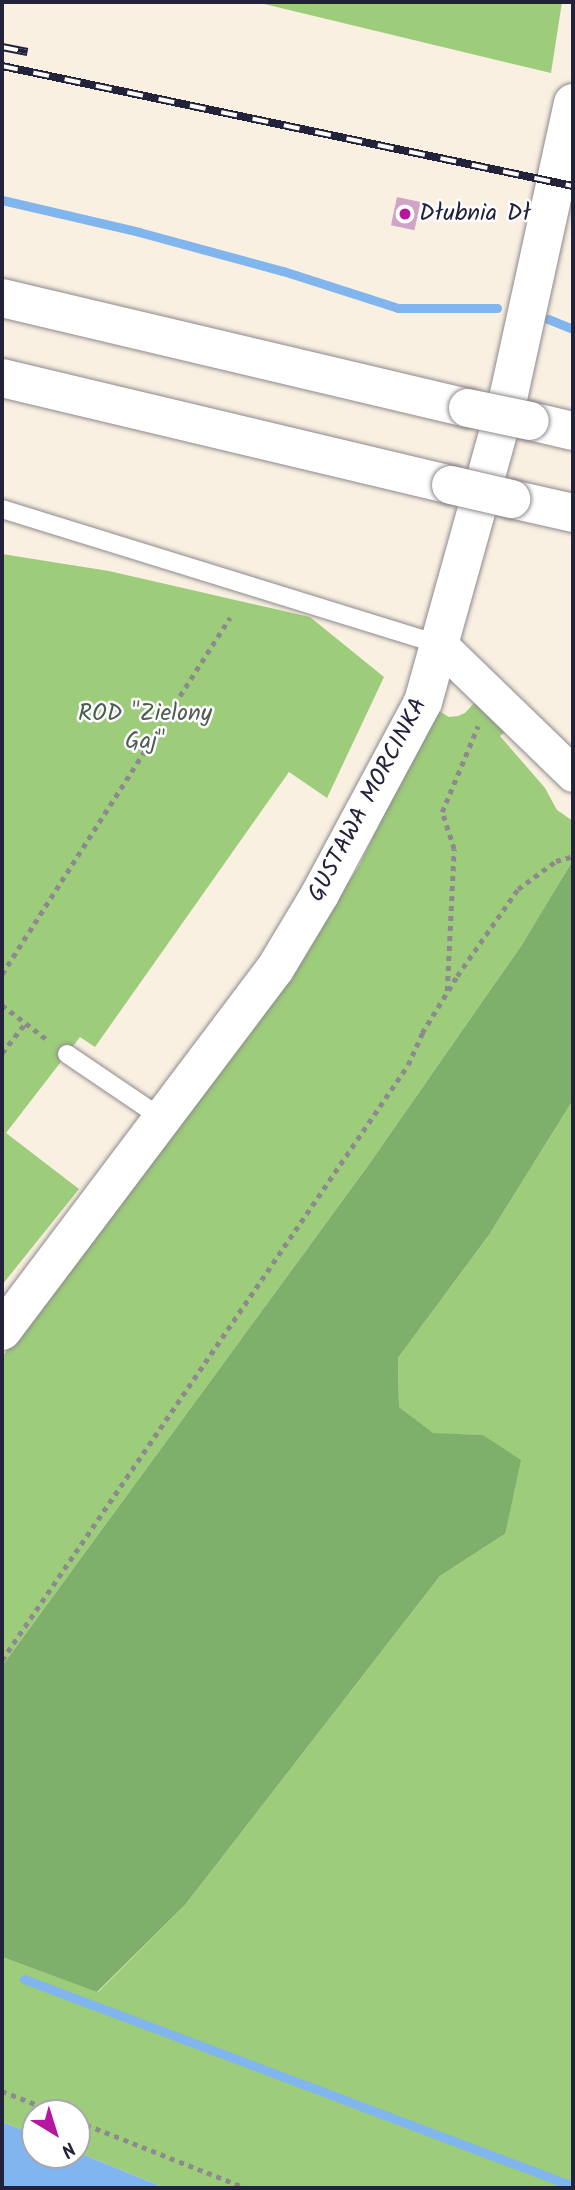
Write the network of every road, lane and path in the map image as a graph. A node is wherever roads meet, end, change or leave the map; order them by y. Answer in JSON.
{"nodes":[{"id":1,"x":573,"y":103,"type":"edge"},
{"id":2,"x":2,"y":298,"type":"edge"},
{"id":3,"x":2,"y":378,"type":"edge"},
{"id":4,"x":573,"y":431,"type":"edge"},
{"id":5,"x":2,"y":509,"type":"edge"},
{"id":6,"x":573,"y":513,"type":"edge"},
{"id":7,"x":230,"y":618,"type":"dead end"},
{"id":8,"x":439,"y":644,"type":"junction"},
{"id":9,"x":491,"y":695,"type":"junction"},
{"id":10,"x":573,"y":774,"type":"edge"},
{"id":11,"x":573,"y":856,"type":"edge"},
{"id":12,"x":2,"y":974,"type":"edge"},
{"id":13,"x":446,"y":996,"type":"junction"},
{"id":14,"x":2,"y":1005,"type":"edge"},
{"id":15,"x":26,"y":1024,"type":"junction"},
{"id":16,"x":2,"y":1053,"type":"edge"},
{"id":17,"x":67,"y":1054,"type":"joint"},
{"id":18,"x":163,"y":1119,"type":"junction"},
{"id":19,"x":2,"y":1331,"type":"edge"},
{"id":20,"x":2,"y":1660,"type":"edge"},
{"id":21,"x":2,"y":2091,"type":"edge"},
{"id":22,"x":22,"y":2099,"type":"edge"},
{"id":23,"x":91,"y":2127,"type":"edge"},
{"id":24,"x":246,"y":2188,"type":"edge"}],
"edges":[{"from":1,"to":8,"type":"main road","name":"GUSTAWA MORCINKA"},
{"from":2,"to":4,"type":"main road","bridge":true},
{"from":3,"to":6,"type":"main road","bridge":true},
{"from":5,"to":8,"type":"lane"},
{"from":7,"to":12,"type":"path"},
{"from":8,"to":9,"type":"street"},
{"from":8,"to":18,"type":"main road","name":"GUSTAWA MORCINKA"},
{"from":9,"to":10,"type":"street"},
{"from":9,"to":13,"type":"path"},
{"from":11,"to":13,"type":"path"},
{"from":13,"to":20,"type":"path"},
{"from":14,"to":15,"type":"path"},
{"from":15,"to":16,"type":"path"},
{"from":15,"to":17,"type":"path"},
{"from":17,"to":18,"type":"lane"},
{"from":18,"to":19,"type":"main road","name":"GUSTAWA MORCINKA"},
{"from":21,"to":22,"type":"path"},
{"from":23,"to":24,"type":"path"}]}
